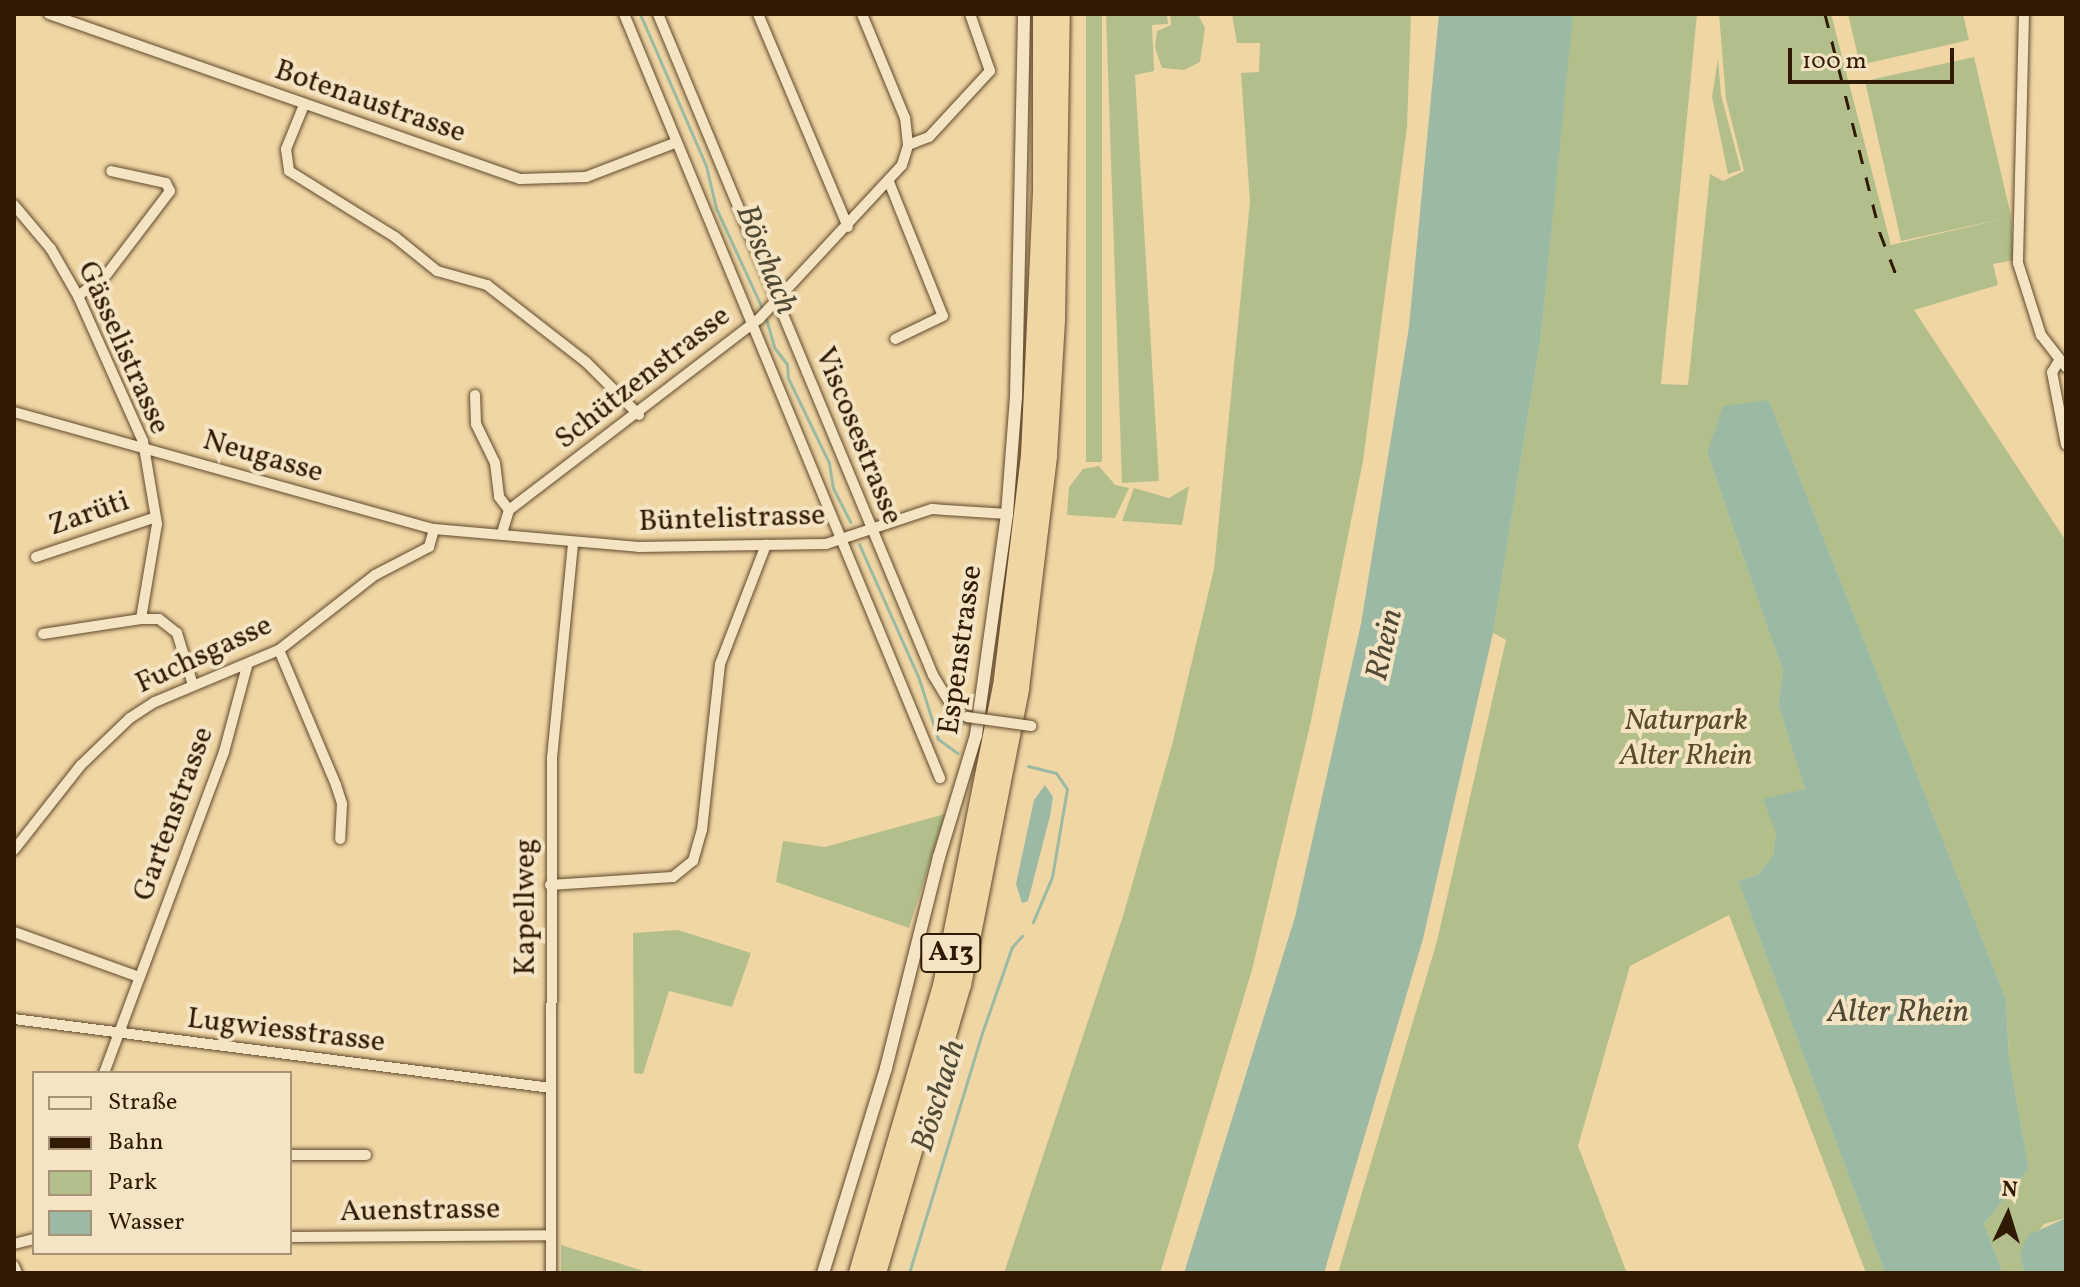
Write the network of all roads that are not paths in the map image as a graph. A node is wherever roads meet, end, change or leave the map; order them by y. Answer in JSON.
{"nodes":[{"id":1,"x":49,"y":14,"type":"edge"},
{"id":2,"x":624,"y":14,"type":"edge"},
{"id":3,"x":658,"y":14,"type":"edge"},
{"id":4,"x":758,"y":14,"type":"edge"},
{"id":5,"x":862,"y":14,"type":"edge"},
{"id":6,"x":970,"y":14,"type":"edge"},
{"id":7,"x":1024,"y":14,"type":"edge"},
{"id":8,"x":1043,"y":14,"type":"edge"},
{"id":9,"x":1060,"y":14,"type":"edge"},
{"id":10,"x":2024,"y":14,"type":"edge"},
{"id":11,"x":304,"y":105,"type":"junction"},
{"id":12,"x":677,"y":142,"type":"junction"},
{"id":13,"x":908,"y":145,"type":"junction"},
{"id":14,"x":111,"y":171,"type":"dead end"},
{"id":15,"x":889,"y":182,"type":"junction"},
{"id":16,"x":14,"y":205,"type":"edge"},
{"id":17,"x":848,"y":227,"type":"junction"},
{"id":18,"x":78,"y":296,"type":"junction"},
{"id":19,"x":776,"y":302,"type":"junction"},
{"id":20,"x":755,"y":321,"type":"junction"},
{"id":21,"x":895,"y":339,"type":"dead end"},
{"id":22,"x":2062,"y":364,"type":"edge"},
{"id":23,"x":475,"y":395,"type":"dead end"},
{"id":24,"x":14,"y":412,"type":"edge"},
{"id":25,"x":639,"y":415,"type":"junction"},
{"id":26,"x":2066,"y":445,"type":"edge"},
{"id":27,"x":144,"y":448,"type":"junction"},
{"id":28,"x":509,"y":510,"type":"junction"},
{"id":29,"x":1007,"y":514,"type":"junction"},
{"id":30,"x":156,"y":517,"type":"junction"},
{"id":31,"x":869,"y":528,"type":"junction"},
{"id":32,"x":434,"y":529,"type":"junction"},
{"id":33,"x":502,"y":533,"type":"junction"},
{"id":34,"x":840,"y":540,"type":"junction"},
{"id":35,"x":573,"y":542,"type":"junction"},
{"id":36,"x":766,"y":545,"type":"junction"},
{"id":37,"x":36,"y":557,"type":"dead end"},
{"id":38,"x":141,"y":619,"type":"junction"},
{"id":39,"x":43,"y":634,"type":"dead end"},
{"id":40,"x":279,"y":650,"type":"junction"},
{"id":41,"x":247,"y":666,"type":"junction"},
{"id":42,"x":193,"y":685,"type":"junction"},
{"id":43,"x":1031,"y":726,"type":"dead end"},
{"id":44,"x":940,"y":778,"type":"dead end"},
{"id":45,"x":340,"y":839,"type":"dead end"},
{"id":46,"x":14,"y":850,"type":"edge"},
{"id":47,"x":550,"y":885,"type":"junction"},
{"id":48,"x":14,"y":932,"type":"edge"},
{"id":49,"x":139,"y":977,"type":"junction"},
{"id":50,"x":14,"y":1019,"type":"edge"},
{"id":51,"x":119,"y":1034,"type":"junction"},
{"id":52,"x":105,"y":1071,"type":"edge"},
{"id":53,"x":551,"y":1088,"type":"junction"},
{"id":54,"x":292,"y":1155,"type":"edge"},
{"id":55,"x":366,"y":1155,"type":"dead end"},
{"id":56,"x":551,"y":1235,"type":"junction"},
{"id":57,"x":292,"y":1237,"type":"edge"},
{"id":58,"x":14,"y":1266,"type":"edge"},
{"id":59,"x":17,"y":1273,"type":"edge"},
{"id":60,"x":551,"y":1273,"type":"edge"},
{"id":61,"x":823,"y":1273,"type":"edge"},
{"id":62,"x":859,"y":1273,"type":"edge"},
{"id":63,"x":876,"y":1273,"type":"edge"}],
"edges":[{"from":1,"to":11,"type":"street","name":"Botenaustrasse"},
{"from":2,"to":12,"type":"street"},
{"from":3,"to":19,"type":"street","name":"Viscosestrasse"},
{"from":4,"to":17,"type":"street"},
{"from":5,"to":13,"type":"street"},
{"from":6,"to":13,"type":"street"},
{"from":7,"to":29,"type":"street","name":"Espenstrasse"},
{"from":8,"to":62,"type":"highway","number":"A13"},
{"from":9,"to":63,"type":"highway","number":"A13"},
{"from":10,"to":22,"type":"street"},
{"from":11,"to":12,"type":"street","name":"Botenaustrasse"},
{"from":11,"to":25,"type":"street"},
{"from":12,"to":20,"type":"street"},
{"from":13,"to":15,"type":"street","name":"Schützenstrasse"},
{"from":14,"to":18,"type":"street"},
{"from":15,"to":17,"type":"street","name":"Schützenstrasse"},
{"from":15,"to":21,"type":"street"},
{"from":16,"to":18,"type":"street","name":"Gässelistrasse"},
{"from":17,"to":19,"type":"street","name":"Schützenstrasse"},
{"from":18,"to":27,"type":"street","name":"Gässelistrasse"},
{"from":19,"to":20,"type":"street","name":"Schützenstrasse"},
{"from":19,"to":31,"type":"street","name":"Viscosestrasse"},
{"from":20,"to":25,"type":"street","name":"Schützenstrasse"},
{"from":20,"to":34,"type":"street"},
{"from":22,"to":26,"type":"street"},
{"from":23,"to":28,"type":"street"},
{"from":24,"to":27,"type":"street","name":"Neugasse"},
{"from":25,"to":28,"type":"street","name":"Schützenstrasse"},
{"from":27,"to":30,"type":"street","name":"Gässelistrasse"},
{"from":27,"to":32,"type":"street","name":"Neugasse"},
{"from":28,"to":33,"type":"street"},
{"from":29,"to":31,"type":"street","name":"Büntelistrasse"},
{"from":29,"to":61,"type":"street","name":"Espenstrasse"},
{"from":30,"to":37,"type":"street","name":"Zarüti"},
{"from":30,"to":38,"type":"street","name":"Gässelistrasse"},
{"from":31,"to":34,"type":"street","name":"Büntelistrasse"},
{"from":31,"to":43,"type":"street","name":"Viscosestrasse","bridge":true},
{"from":32,"to":33,"type":"street","name":"Neugasse"},
{"from":32,"to":40,"type":"street","name":"Fuchsgasse"},
{"from":33,"to":35,"type":"street","name":"Büntelistrasse"},
{"from":34,"to":36,"type":"street","name":"Büntelistrasse"},
{"from":34,"to":44,"type":"street"},
{"from":35,"to":36,"type":"street","name":"Büntelistrasse"},
{"from":35,"to":47,"type":"street","name":"Kapellweg"},
{"from":36,"to":47,"type":"street"},
{"from":38,"to":39,"type":"street"},
{"from":38,"to":42,"type":"street"},
{"from":40,"to":41,"type":"street","name":"Fuchsgasse"},
{"from":40,"to":45,"type":"street"},
{"from":41,"to":42,"type":"street","name":"Fuchsgasse"},
{"from":41,"to":49,"type":"street","name":"Gartenstrasse"},
{"from":42,"to":46,"type":"street","name":"Fuchsgasse"},
{"from":47,"to":53,"type":"street","name":"Kapellweg"},
{"from":48,"to":49,"type":"street"},
{"from":49,"to":51,"type":"street","name":"Gartenstrasse"},
{"from":50,"to":51,"type":"street","name":"Lugwiesstrasse"},
{"from":51,"to":52,"type":"street","name":"Gartenstrasse"},
{"from":51,"to":53,"type":"street","name":"Lugwiesstrasse"},
{"from":53,"to":56,"type":"street","name":"Kapellweg"},
{"from":54,"to":55,"type":"street"},
{"from":56,"to":57,"type":"street","name":"Auenstrasse"},
{"from":56,"to":60,"type":"street","name":"Kapellweg"},
{"from":58,"to":59,"type":"street"}]}
